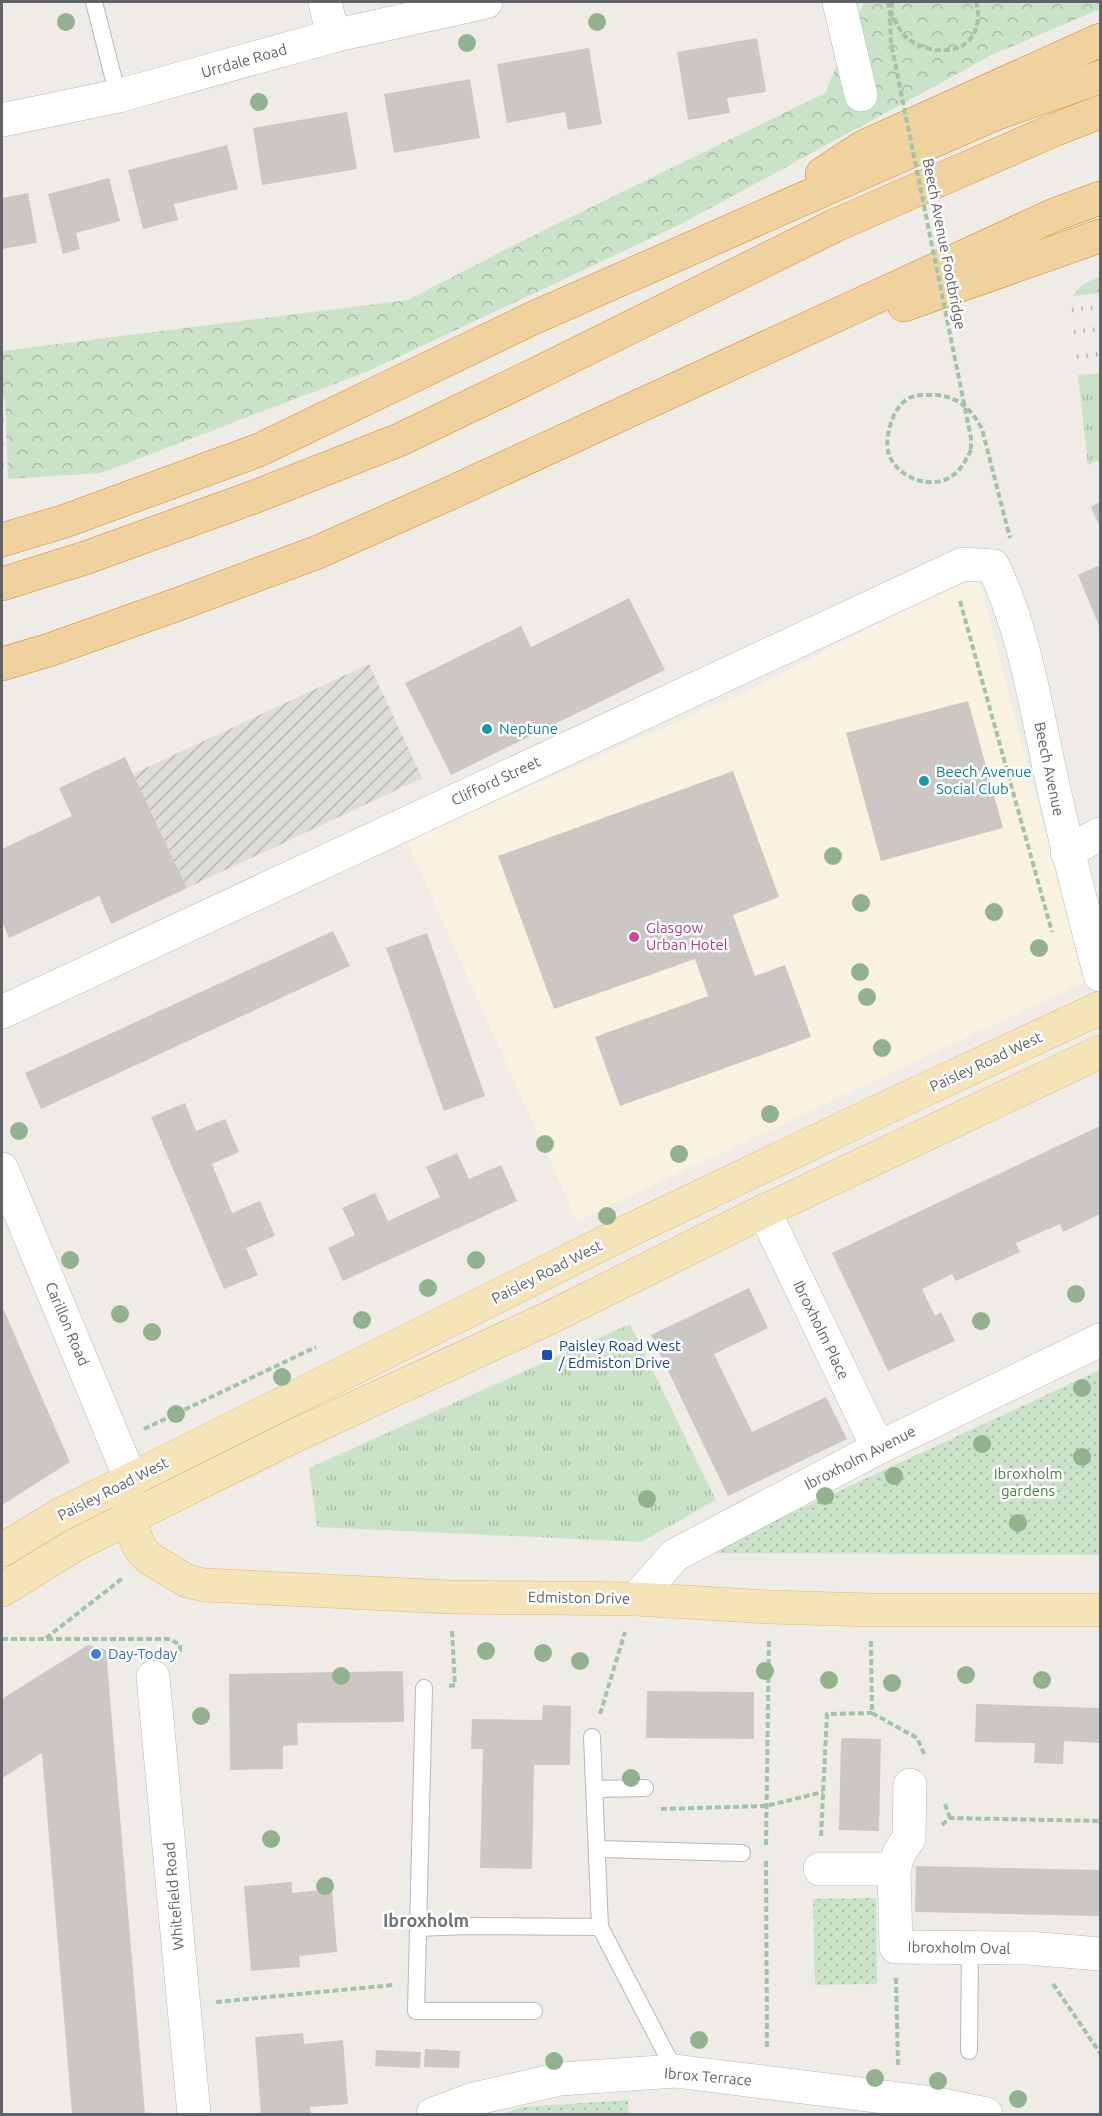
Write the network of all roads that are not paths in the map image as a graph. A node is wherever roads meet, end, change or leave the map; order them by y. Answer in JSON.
{"nodes":[{"id":1,"x":94,"y":2,"type":"edge"},
{"id":2,"x":325,"y":2,"type":"edge"},
{"id":3,"x":486,"y":2,"type":"edge"},
{"id":4,"x":839,"y":2,"type":"edge"},
{"id":5,"x":333,"y":36,"type":"junction"},
{"id":6,"x":1101,"y":40,"type":"edge"},
{"id":7,"x":1101,"y":77,"type":"edge"},
{"id":8,"x":861,"y":95,"type":"dead end"},
{"id":9,"x":117,"y":96,"type":"junction"},
{"id":10,"x":1101,"y":112,"type":"edge"},
{"id":11,"x":2,"y":120,"type":"edge"},
{"id":12,"x":1101,"y":198,"type":"edge"},
{"id":13,"x":748,"y":224,"type":"junction"},
{"id":14,"x":1101,"y":236,"type":"edge"},
{"id":15,"x":699,"y":378,"type":"junction"},
{"id":16,"x":2,"y":540,"type":"edge"},
{"id":17,"x":993,"y":566,"type":"joint"},
{"id":18,"x":2,"y":584,"type":"edge"},
{"id":19,"x":2,"y":664,"type":"edge"},
{"id":20,"x":1101,"y":834,"type":"edge"},
{"id":21,"x":1067,"y":852,"type":"junction"},
{"id":22,"x":1101,"y":975,"type":"edge"},
{"id":23,"x":1101,"y":1008,"type":"edge"},
{"id":24,"x":2,"y":1012,"type":"edge"},
{"id":25,"x":1101,"y":1052,"type":"edge"},
{"id":26,"x":2,"y":1169,"type":"edge"},
{"id":27,"x":746,"y":1175,"type":"junction"},
{"id":28,"x":764,"y":1211,"type":"junction"},
{"id":29,"x":1101,"y":1340,"type":"edge"},
{"id":30,"x":878,"y":1448,"type":"junction"},
{"id":31,"x":131,"y":1480,"type":"junction"},
{"id":32,"x":128,"y":1520,"type":"junction"},
{"id":33,"x":2,"y":1550,"type":"edge"},
{"id":34,"x":2,"y":1590,"type":"edge"},
{"id":35,"x":636,"y":1599,"type":"junction"},
{"id":36,"x":1101,"y":1610,"type":"edge"},
{"id":37,"x":153,"y":1677,"type":"road end"},
{"id":38,"x":424,"y":1688,"type":"road end"},
{"id":39,"x":592,"y":1737,"type":"road end"},
{"id":40,"x":918,"y":1772,"type":"road end"},
{"id":41,"x":645,"y":1788,"type":"dead end"},
{"id":42,"x":595,"y":1789,"type":"junction"},
{"id":43,"x":598,"y":1849,"type":"junction"},
{"id":44,"x":742,"y":1854,"type":"dead end"},
{"id":45,"x":820,"y":1869,"type":"road end"},
{"id":46,"x":894,"y":1869,"type":"junction"},
{"id":47,"x":600,"y":1927,"type":"junction"},
{"id":48,"x":418,"y":1928,"type":"junction"},
{"id":49,"x":970,"y":1948,"type":"junction"},
{"id":50,"x":1101,"y":1954,"type":"edge"},
{"id":51,"x":534,"y":2011,"type":"dead end"},
{"id":52,"x":969,"y":2051,"type":"dead end"},
{"id":53,"x":675,"y":2071,"type":"junction"},
{"id":54,"x":194,"y":2115,"type":"edge"},
{"id":55,"x":433,"y":2115,"type":"edge"},
{"id":56,"x":986,"y":2115,"type":"edge"}],
"edges":[{"from":1,"to":9,"type":"lane"},
{"from":2,"to":5,"type":"street"},
{"from":3,"to":5,"type":"street","name":"Urrdale Road"},
{"from":4,"to":8,"type":"street"},
{"from":5,"to":9,"type":"street","name":"Urrdale Road"},
{"from":6,"to":13,"type":"highway"},
{"from":7,"to":13,"type":"highway"},
{"from":9,"to":11,"type":"street","name":"Urrdale Road"},
{"from":10,"to":18,"type":"highway"},
{"from":12,"to":15,"type":"highway"},
{"from":13,"to":16,"type":"highway"},
{"from":14,"to":15,"type":"highway"},
{"from":15,"to":19,"type":"highway"},
{"from":17,"to":21,"type":"street","name":"Beech Avenue"},
{"from":17,"to":24,"type":"street","name":"Clifford Street"},
{"from":20,"to":21,"type":"street"},
{"from":21,"to":22,"type":"street","name":"Beech Avenue"},
{"from":23,"to":27,"type":"main road","name":"Paisley Road West"},
{"from":25,"to":28,"type":"main road"},
{"from":26,"to":31,"type":"street","name":"Carillon Road"},
{"from":27,"to":28,"type":"lane"},
{"from":27,"to":31,"type":"main road","name":"Paisley Road West"},
{"from":28,"to":30,"type":"street","name":"Ibroxholm Place"},
{"from":28,"to":32,"type":"main road"},
{"from":29,"to":30,"type":"street","name":"Ibroxholm Avenue"},
{"from":30,"to":35,"type":"street","name":"Ibroxholm Avenue"},
{"from":31,"to":32,"type":"main road","name":"Edmiston Drive"},
{"from":31,"to":33,"type":"main road","name":"Paisley Road West"},
{"from":32,"to":34,"type":"main road"},
{"from":32,"to":35,"type":"main road","name":"Edmiston Drive"},
{"from":35,"to":36,"type":"main road","name":"Edmiston Drive"},
{"from":37,"to":54,"type":"street","name":"Whitefield Road"},
{"from":38,"to":48,"type":"lane"},
{"from":39,"to":42,"type":"lane"},
{"from":40,"to":46,"type":"street","name":"Ibroxholm Oval"},
{"from":41,"to":42,"type":"lane"},
{"from":42,"to":43,"type":"lane"},
{"from":43,"to":44,"type":"lane"},
{"from":43,"to":47,"type":"lane"},
{"from":45,"to":46,"type":"street"},
{"from":46,"to":49,"type":"street","name":"Ibroxholm Oval"},
{"from":47,"to":48,"type":"lane"},
{"from":47,"to":53,"type":"lane"},
{"from":48,"to":51,"type":"lane"},
{"from":49,"to":50,"type":"street","name":"Ibroxholm Oval"},
{"from":49,"to":52,"type":"lane"},
{"from":53,"to":55,"type":"street","name":"Ibrox Terrace"},
{"from":53,"to":56,"type":"street","name":"Ibrox Terrace"}]}
